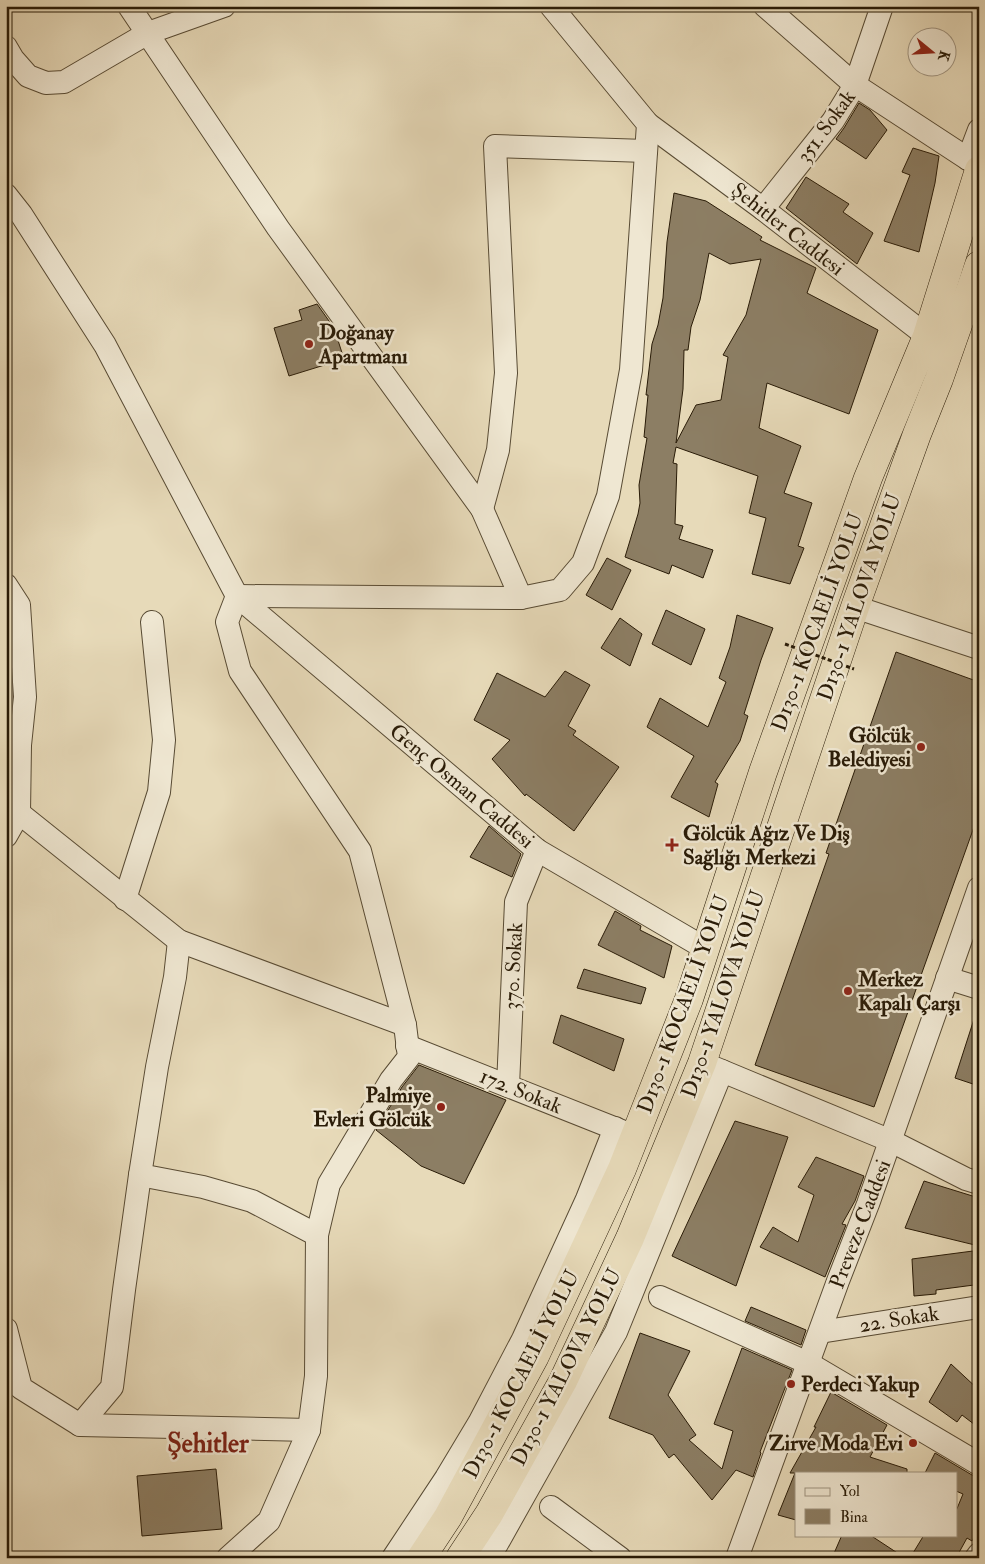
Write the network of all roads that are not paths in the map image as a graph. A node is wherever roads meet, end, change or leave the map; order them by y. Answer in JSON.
{"nodes":[{"id":1,"x":129,"y":6,"type":"edge"},
{"id":2,"x":224,"y":6,"type":"edge"},
{"id":3,"x":551,"y":6,"type":"edge"},
{"id":4,"x":765,"y":6,"type":"edge"},
{"id":5,"x":882,"y":6,"type":"edge"},
{"id":6,"x":148,"y":33,"type":"junction"},
{"id":7,"x":6,"y":47,"type":"edge"},
{"id":8,"x":855,"y":85,"type":"junction"},
{"id":9,"x":648,"y":124,"type":"junction"},
{"id":10,"x":979,"y":130,"type":"edge"},
{"id":11,"x":646,"y":150,"type":"junction"},
{"id":12,"x":975,"y":165,"type":"edge"},
{"id":13,"x":6,"y":194,"type":"edge"},
{"id":14,"x":763,"y":209,"type":"junction"},
{"id":15,"x":979,"y":264,"type":"edge"},
{"id":16,"x":927,"y":336,"type":"junction"},
{"id":17,"x":482,"y":509,"type":"junction"},
{"id":18,"x":6,"y":585,"type":"edge"},
{"id":19,"x":237,"y":596,"type":"junction"},
{"id":20,"x":521,"y":598,"type":"junction"},
{"id":21,"x":855,"y":606,"type":"junction"},
{"id":22,"x":152,"y":622,"type":"dead end"},
{"id":23,"x":979,"y":648,"type":"edge"},
{"id":24,"x":13,"y":747,"type":"edge"},
{"id":25,"x":19,"y":813,"type":"junction"},
{"id":26,"x":6,"y":836,"type":"edge"},
{"id":27,"x":537,"y":850,"type":"junction"},
{"id":28,"x":979,"y":888,"type":"edge"},
{"id":29,"x":125,"y":899,"type":"junction"},
{"id":30,"x":179,"y":941,"type":"junction"},
{"id":31,"x":706,"y":947,"type":"junction"},
{"id":32,"x":947,"y":978,"type":"junction"},
{"id":33,"x":979,"y":988,"type":"edge"},
{"id":34,"x":406,"y":1035,"type":"junction"},
{"id":35,"x":712,"y":1067,"type":"junction"},
{"id":36,"x":508,"y":1086,"type":"junction"},
{"id":37,"x":625,"y":1132,"type":"junction"},
{"id":38,"x":891,"y":1141,"type":"junction"},
{"id":39,"x":140,"y":1175,"type":"junction"},
{"id":40,"x":979,"y":1183,"type":"edge"},
{"id":41,"x":318,"y":1235,"type":"junction"},
{"id":42,"x":660,"y":1297,"type":"dead end"},
{"id":43,"x":979,"y":1307,"type":"edge"},
{"id":44,"x":6,"y":1329,"type":"edge"},
{"id":45,"x":820,"y":1332,"type":"junction"},
{"id":46,"x":808,"y":1363,"type":"junction"},
{"id":47,"x":80,"y":1425,"type":"junction"},
{"id":48,"x":309,"y":1430,"type":"junction"},
{"id":49,"x":979,"y":1464,"type":"edge"},
{"id":50,"x":551,"y":1507,"type":"dead end"},
{"id":51,"x":979,"y":1554,"type":"edge"},
{"id":52,"x":228,"y":1558,"type":"edge"},
{"id":53,"x":393,"y":1558,"type":"edge"},
{"id":54,"x":421,"y":1558,"type":"edge"},
{"id":55,"x":460,"y":1558,"type":"edge"},
{"id":56,"x":488,"y":1558,"type":"edge"},
{"id":57,"x":620,"y":1558,"type":"edge"},
{"id":58,"x":737,"y":1558,"type":"edge"},
{"id":59,"x":976,"y":1558,"type":"edge"}],
"edges":[{"from":1,"to":6,"type":"street"},
{"from":2,"to":6,"type":"street"},
{"from":3,"to":9,"type":"street","name":"Şehitler Caddesi"},
{"from":4,"to":8,"type":"street"},
{"from":5,"to":8,"type":"street","name":"351. Sokak"},
{"from":6,"to":7,"type":"street"},
{"from":6,"to":17,"type":"street"},
{"from":8,"to":12,"type":"street"},
{"from":8,"to":14,"type":"street","name":"351. Sokak"},
{"from":9,"to":11,"type":"street"},
{"from":9,"to":14,"type":"street","name":"Şehitler Caddesi"},
{"from":10,"to":12,"type":"street"},
{"from":11,"to":17,"type":"street"},
{"from":11,"to":20,"type":"street"},
{"from":12,"to":16,"type":"highway","name":"D130-1 KOCAELİ YOLU"},
{"from":13,"to":19,"type":"street"},
{"from":14,"to":16,"type":"street","name":"Şehitler Caddesi"},
{"from":15,"to":21,"type":"highway","name":"D130-1 YALOVA YOLU"},
{"from":16,"to":31,"type":"highway","name":"D130-1 KOCAELİ YOLU"},
{"from":17,"to":20,"type":"street"},
{"from":18,"to":24,"type":"street"},
{"from":19,"to":20,"type":"street"},
{"from":19,"to":27,"type":"street","name":"Genç Osman Caddesi"},
{"from":19,"to":34,"type":"street"},
{"from":21,"to":23,"type":"street"},
{"from":21,"to":35,"type":"highway","name":"D130-1 YALOVA YOLU"},
{"from":22,"to":29,"type":"street"},
{"from":24,"to":25,"type":"street"},
{"from":25,"to":26,"type":"street"},
{"from":25,"to":29,"type":"street","name":"172. Sokak"},
{"from":27,"to":31,"type":"street","name":"Genç Osman Caddesi"},
{"from":27,"to":36,"type":"street","name":"370. Sokak"},
{"from":28,"to":32,"type":"street","name":"Preveze Caddesi"},
{"from":29,"to":30,"type":"street","name":"172. Sokak"},
{"from":30,"to":34,"type":"street","name":"172. Sokak"},
{"from":30,"to":39,"type":"street"},
{"from":31,"to":37,"type":"highway","name":"D130-1 KOCAELİ YOLU"},
{"from":32,"to":33,"type":"street"},
{"from":32,"to":38,"type":"street","name":"Preveze Caddesi"},
{"from":34,"to":36,"type":"street","name":"172. Sokak"},
{"from":34,"to":41,"type":"street"},
{"from":35,"to":38,"type":"street"},
{"from":35,"to":55,"type":"highway","name":"D130-1 YALOVA YOLU"},
{"from":35,"to":56,"type":"street"},
{"from":36,"to":37,"type":"street","name":"172. Sokak"},
{"from":37,"to":53,"type":"street"},
{"from":37,"to":54,"type":"highway","name":"D130-1 KOCAELİ YOLU"},
{"from":38,"to":40,"type":"street"},
{"from":38,"to":45,"type":"street","name":"Preveze Caddesi"},
{"from":39,"to":41,"type":"street"},
{"from":39,"to":47,"type":"street"},
{"from":41,"to":48,"type":"street"},
{"from":42,"to":46,"type":"street"},
{"from":43,"to":45,"type":"street","name":"22. Sokak"},
{"from":44,"to":47,"type":"street"},
{"from":45,"to":46,"type":"street","name":"Preveze Caddesi"},
{"from":46,"to":49,"type":"street"},
{"from":46,"to":58,"type":"street","name":"Preveze Caddesi"},
{"from":47,"to":48,"type":"street"},
{"from":48,"to":52,"type":"street"},
{"from":50,"to":57,"type":"street"},
{"from":51,"to":59,"type":"street"}]}
